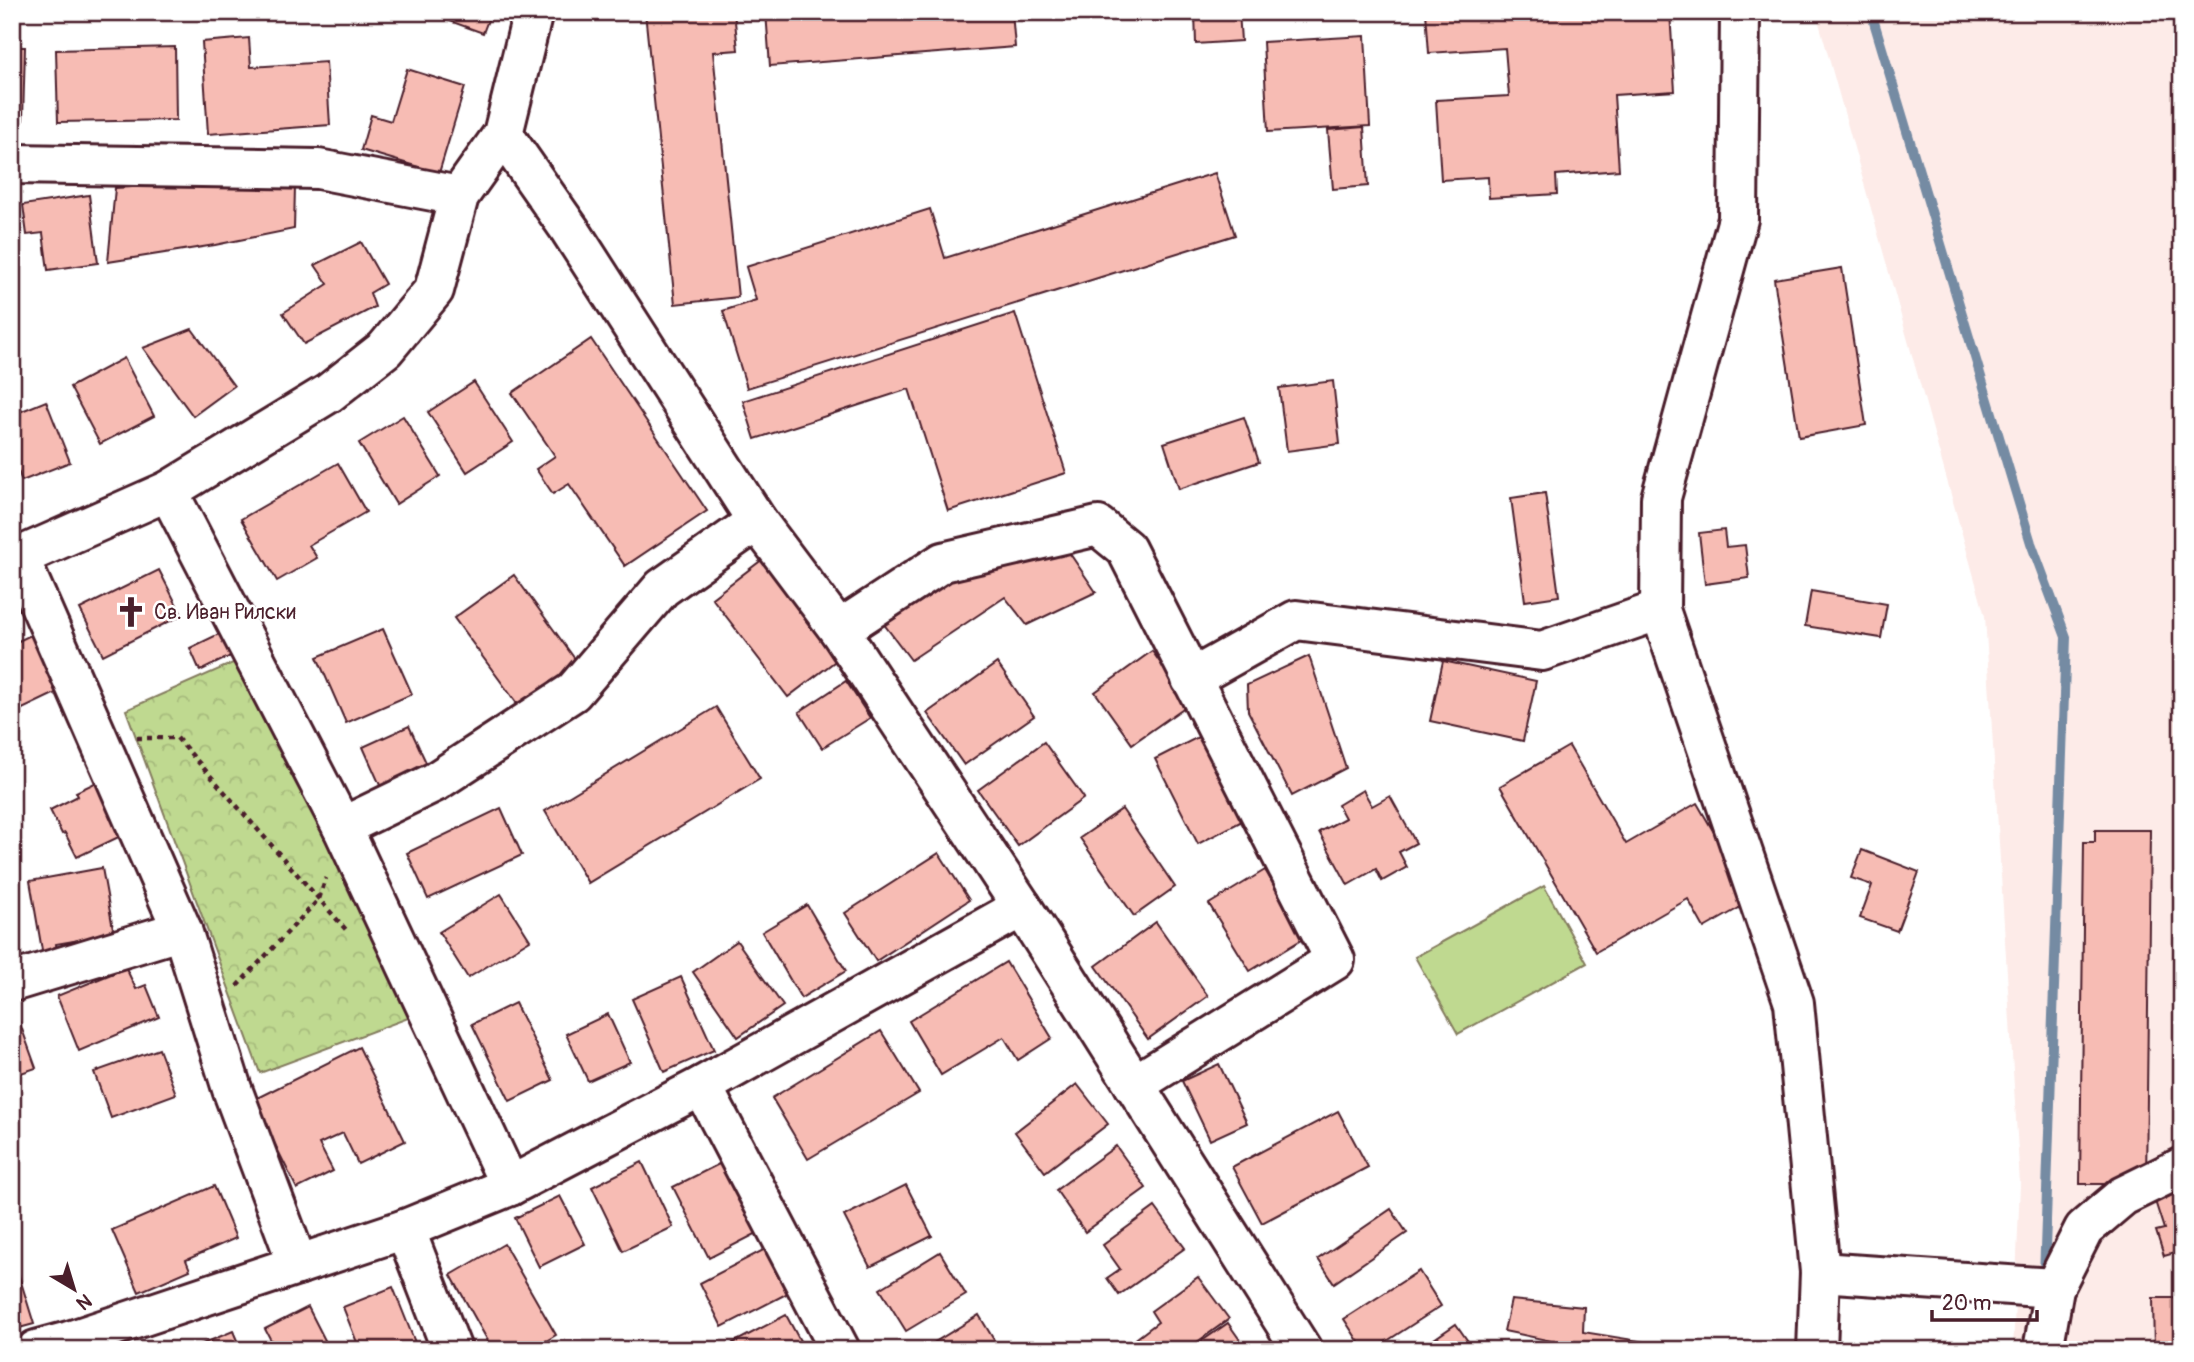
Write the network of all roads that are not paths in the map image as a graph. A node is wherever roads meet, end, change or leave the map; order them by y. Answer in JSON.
{"nodes":[{"id":1,"x":533,"y":12,"type":"edge"},
{"id":2,"x":1740,"y":12,"type":"edge"},
{"id":3,"x":503,"y":134,"type":"junction"},
{"id":4,"x":12,"y":164,"type":"edge"},
{"id":5,"x":460,"y":196,"type":"junction"},
{"id":6,"x":168,"y":491,"type":"junction"},
{"id":7,"x":757,"y":522,"type":"junction"},
{"id":8,"x":16,"y":558,"type":"edge"},
{"id":9,"x":1660,"y":610,"type":"junction"},
{"id":10,"x":839,"y":630,"type":"junction"},
{"id":11,"x":1191,"y":679,"type":"junction"},
{"id":12,"x":342,"y":827,"type":"junction"},
{"id":13,"x":1022,"y":907,"type":"junction"},
{"id":14,"x":182,"y":930,"type":"junction"},
{"id":15,"x":12,"y":982,"type":"edge"},
{"id":16,"x":702,"y":1086,"type":"junction"},
{"id":17,"x":1134,"y":1086,"type":"junction"},
{"id":18,"x":2182,"y":1167,"type":"edge"},
{"id":19,"x":510,"y":1186,"type":"junction"},
{"id":20,"x":405,"y":1229,"type":"junction"},
{"id":21,"x":298,"y":1265,"type":"junction"},
{"id":22,"x":1820,"y":1272,"type":"junction"},
{"id":23,"x":2054,"y":1288,"type":"junction"},
{"id":24,"x":59,"y":1347,"type":"edge"},
{"id":25,"x":452,"y":1350,"type":"edge"},
{"id":26,"x":840,"y":1350,"type":"edge"},
{"id":27,"x":1302,"y":1350,"type":"edge"},
{"id":28,"x":1816,"y":1350,"type":"edge"},
{"id":29,"x":2043,"y":1350,"type":"edge"}],
"edges":[{"from":1,"to":3,"type":"street"},
{"from":2,"to":9,"type":"street"},
{"from":3,"to":5,"type":"street"},
{"from":3,"to":7,"type":"street"},
{"from":4,"to":5,"type":"street"},
{"from":5,"to":6,"type":"street"},
{"from":6,"to":8,"type":"street"},
{"from":6,"to":12,"type":"street"},
{"from":7,"to":10,"type":"street"},
{"from":7,"to":12,"type":"street"},
{"from":8,"to":14,"type":"street"},
{"from":9,"to":11,"type":"street"},
{"from":9,"to":22,"type":"street"},
{"from":10,"to":11,"type":"street"},
{"from":10,"to":13,"type":"street"},
{"from":11,"to":17,"type":"street"},
{"from":12,"to":19,"type":"street"},
{"from":13,"to":16,"type":"street"},
{"from":13,"to":17,"type":"street"},
{"from":14,"to":15,"type":"street"},
{"from":14,"to":21,"type":"street"},
{"from":16,"to":19,"type":"street"},
{"from":16,"to":26,"type":"street"},
{"from":17,"to":27,"type":"street"},
{"from":18,"to":23,"type":"street"},
{"from":19,"to":20,"type":"street"},
{"from":20,"to":21,"type":"street"},
{"from":20,"to":25,"type":"street"},
{"from":21,"to":24,"type":"street"},
{"from":22,"to":23,"type":"street"},
{"from":22,"to":28,"type":"street"},
{"from":23,"to":29,"type":"street"}]}
